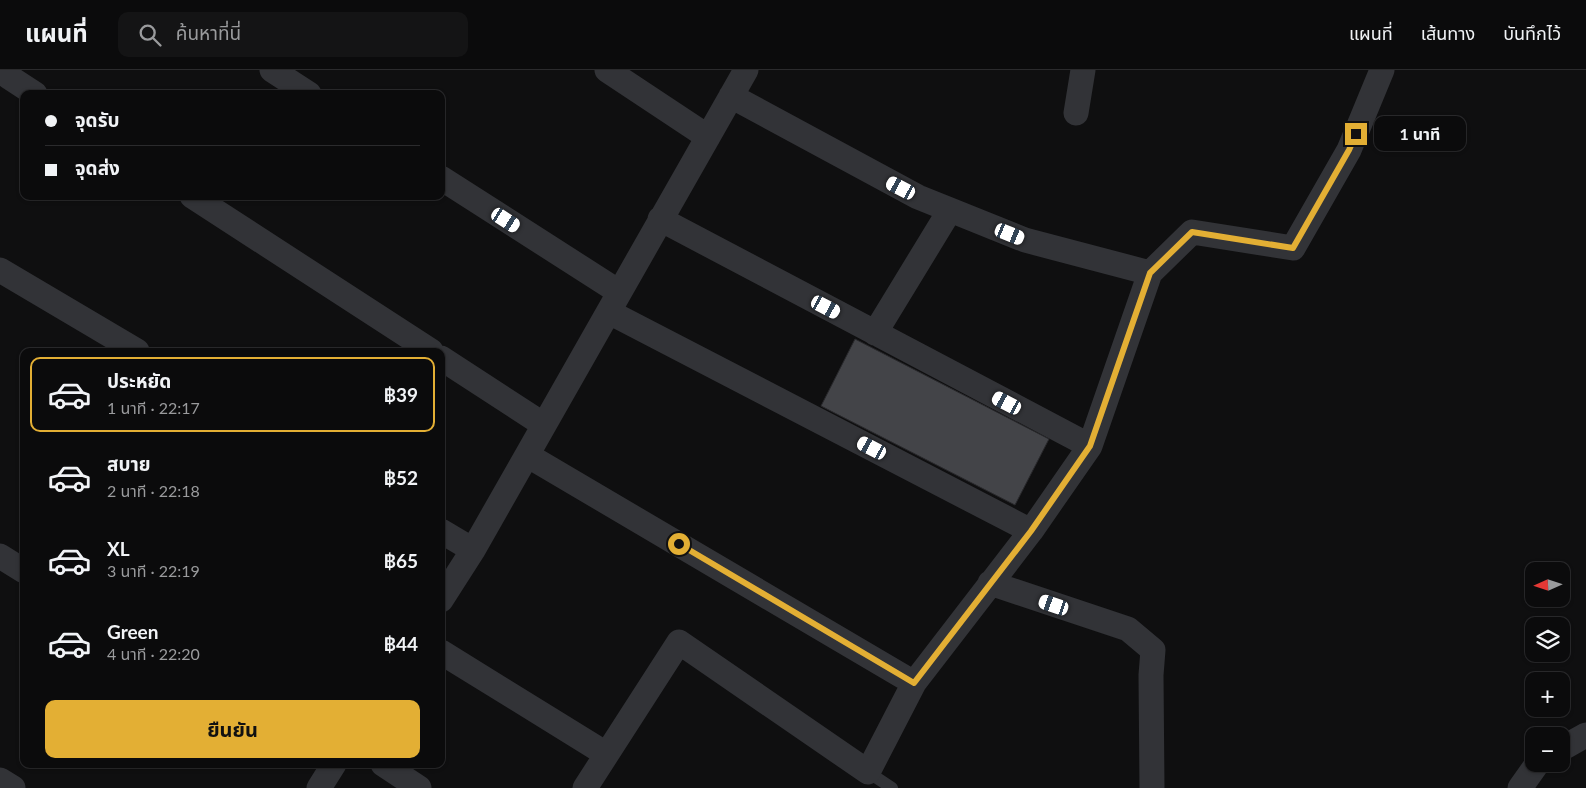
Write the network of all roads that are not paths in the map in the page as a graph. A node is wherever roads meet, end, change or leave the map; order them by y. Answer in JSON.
{"nodes":[{"id":1,"x":272,"y":70,"type":"edge"},
{"id":2,"x":607,"y":70,"type":"edge"},
{"id":3,"x":746,"y":70,"type":"edge"},
{"id":4,"x":1082,"y":70,"type":"edge"},
{"id":5,"x":1382,"y":70,"type":"edge"},
{"id":6,"x":8,"y":79,"type":"edge"},
{"id":7,"x":27,"y":90,"type":"edge"},
{"id":8,"x":303,"y":90,"type":"edge"},
{"id":9,"x":731,"y":96,"type":"junction"},
{"id":10,"x":1076,"y":113,"type":"dead end"},
{"id":11,"x":708,"y":137,"type":"junction"},
{"id":12,"x":445,"y":181,"type":"edge"},
{"id":13,"x":198,"y":200,"type":"edge"},
{"id":14,"x":950,"y":210,"type":"junction"},
{"id":15,"x":660,"y":219,"type":"junction"},
{"id":16,"x":0,"y":270,"type":"edge"},
{"id":17,"x":1150,"y":273,"type":"junction"},
{"id":18,"x":614,"y":302,"type":"junction"},
{"id":19,"x":875,"y":333,"type":"junction"},
{"id":20,"x":132,"y":348,"type":"edge"},
{"id":21,"x":426,"y":348,"type":"edge"},
{"id":22,"x":445,"y":361,"type":"edge"},
{"id":23,"x":544,"y":425,"type":"junction"},
{"id":24,"x":1090,"y":446,"type":"junction"},
{"id":25,"x":527,"y":455,"type":"junction"},
{"id":26,"x":1031,"y":531,"type":"junction"},
{"id":27,"x":445,"y":533,"type":"edge"},
{"id":28,"x":473,"y":550,"type":"junction"},
{"id":29,"x":0,"y":556,"type":"edge"},
{"id":30,"x":20,"y":568,"type":"edge"},
{"id":31,"x":990,"y":583,"type":"junction"},
{"id":32,"x":445,"y":594,"type":"edge"},
{"id":33,"x":445,"y":654,"type":"edge"},
{"id":34,"x":914,"y":683,"type":"junction"},
{"id":35,"x":1586,"y":735,"type":"edge"},
{"id":36,"x":1570,"y":744,"type":"edge"},
{"id":37,"x":606,"y":754,"type":"junction"},
{"id":38,"x":329,"y":768,"type":"edge"},
{"id":39,"x":389,"y":768,"type":"edge"},
{"id":40,"x":868,"y":772,"type":"junction"},
{"id":41,"x":1531,"y":772,"type":"edge"},
{"id":42,"x":0,"y":780,"type":"edge"},
{"id":43,"x":13,"y":788,"type":"edge"},
{"id":44,"x":319,"y":788,"type":"edge"},
{"id":45,"x":419,"y":788,"type":"edge"},
{"id":46,"x":585,"y":788,"type":"edge"},
{"id":47,"x":892,"y":788,"type":"edge"},
{"id":48,"x":1152,"y":788,"type":"edge"},
{"id":49,"x":1520,"y":788,"type":"edge"}],
"edges":[{"from":1,"to":8,"type":"street"},
{"from":2,"to":11,"type":"street"},
{"from":3,"to":9,"type":"street"},
{"from":4,"to":10,"type":"street"},
{"from":5,"to":17,"type":"street"},
{"from":6,"to":7,"type":"street"},
{"from":9,"to":11,"type":"street"},
{"from":9,"to":14,"type":"street"},
{"from":11,"to":15,"type":"street"},
{"from":12,"to":18,"type":"street"},
{"from":13,"to":21,"type":"street"},
{"from":14,"to":17,"type":"street"},
{"from":14,"to":19,"type":"street"},
{"from":15,"to":18,"type":"street"},
{"from":15,"to":19,"type":"street"},
{"from":16,"to":20,"type":"street"},
{"from":17,"to":24,"type":"street"},
{"from":18,"to":23,"type":"street"},
{"from":18,"to":26,"type":"street"},
{"from":19,"to":24,"type":"street"},
{"from":22,"to":23,"type":"street"},
{"from":23,"to":25,"type":"street"},
{"from":24,"to":26,"type":"street"},
{"from":25,"to":28,"type":"street"},
{"from":25,"to":34,"type":"street"},
{"from":26,"to":31,"type":"street"},
{"from":27,"to":28,"type":"street"},
{"from":28,"to":32,"type":"street"},
{"from":29,"to":30,"type":"street"},
{"from":31,"to":34,"type":"street"},
{"from":31,"to":48,"type":"street"},
{"from":33,"to":37,"type":"street"},
{"from":34,"to":40,"type":"street"},
{"from":35,"to":36,"type":"street"},
{"from":37,"to":40,"type":"street"},
{"from":37,"to":46,"type":"street"},
{"from":38,"to":44,"type":"street"},
{"from":39,"to":45,"type":"street"},
{"from":40,"to":47,"type":"lane"},
{"from":41,"to":49,"type":"street"},
{"from":42,"to":43,"type":"street"}]}
